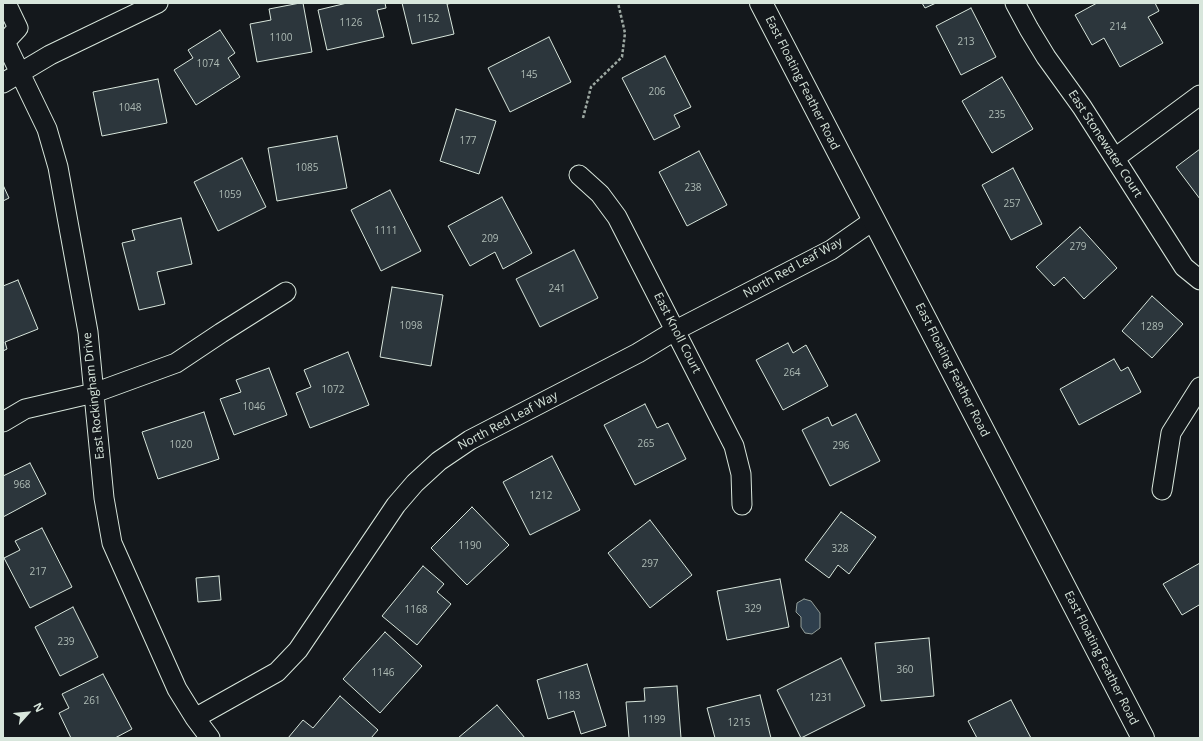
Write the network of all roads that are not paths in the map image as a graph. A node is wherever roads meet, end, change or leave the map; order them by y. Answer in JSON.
{"nodes":[{"id":1,"x":6,"y":3,"type":"edge"},
{"id":2,"x":158,"y":3,"type":"edge"},
{"id":3,"x":761,"y":3,"type":"edge"},
{"id":4,"x":1016,"y":3,"type":"edge"},
{"id":5,"x":4,"y":43,"type":"edge"},
{"id":6,"x":20,"y":72,"type":"junction"},
{"id":7,"x":3,"y":83,"type":"edge"},
{"id":8,"x":1200,"y":95,"type":"edge"},
{"id":9,"x":1114,"y":158,"type":"junction"},
{"id":10,"x":579,"y":175,"type":"dead end"},
{"id":11,"x":874,"y":220,"type":"junction"},
{"id":12,"x":1200,"y":280,"type":"edge"},
{"id":13,"x":286,"y":292,"type":"dead end"},
{"id":14,"x":676,"y":330,"type":"junction"},
{"id":15,"x":1200,"y":387,"type":"edge"},
{"id":16,"x":94,"y":393,"type":"junction"},
{"id":17,"x":3,"y":422,"type":"edge"},
{"id":18,"x":1162,"y":490,"type":"dead end"},
{"id":19,"x":742,"y":505,"type":"dead end"},
{"id":20,"x":195,"y":718,"type":"junction"},
{"id":21,"x":210,"y":738,"type":"edge"},
{"id":22,"x":1142,"y":738,"type":"edge"}],
"edges":[{"from":1,"to":5,"type":"street","name":"East Rockingham Drive"},
{"from":2,"to":6,"type":"street"},
{"from":3,"to":11,"type":"main road","name":"East Floating Feather Road"},
{"from":4,"to":9,"type":"street","name":"East Stonewater Court"},
{"from":5,"to":6,"type":"street","name":"East Rockingham Drive"},
{"from":6,"to":7,"type":"street"},
{"from":6,"to":16,"type":"street","name":"East Rockingham Drive"},
{"from":8,"to":9,"type":"street"},
{"from":9,"to":12,"type":"street","name":"East Stonewater Court"},
{"from":10,"to":14,"type":"street","name":"East Knoll Court"},
{"from":11,"to":14,"type":"street","name":"North Red Leaf Way"},
{"from":11,"to":22,"type":"main road","name":"East Floating Feather Road"},
{"from":13,"to":16,"type":"street"},
{"from":14,"to":19,"type":"street","name":"East Knoll Court"},
{"from":14,"to":20,"type":"street","name":"North Red Leaf Way"},
{"from":15,"to":18,"type":"street"},
{"from":16,"to":17,"type":"street"},
{"from":16,"to":20,"type":"street","name":"East Rockingham Drive"},
{"from":20,"to":21,"type":"street","name":"East Rockingham Drive"}]}
